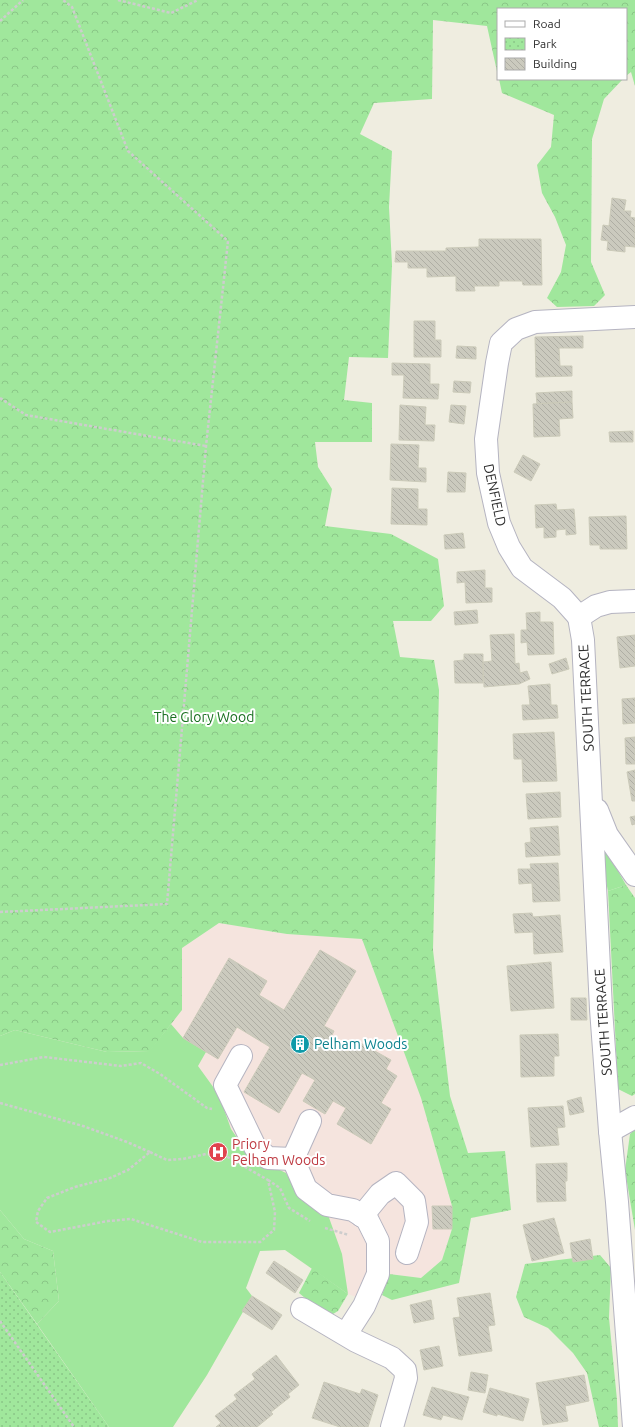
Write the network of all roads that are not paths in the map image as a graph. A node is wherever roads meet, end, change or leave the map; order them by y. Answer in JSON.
{"nodes":[{"id":1,"x":635,"y":317,"type":"edge"},
{"id":2,"x":635,"y":601,"type":"edge"},
{"id":3,"x":579,"y":617,"type":"junction"},
{"id":4,"x":592,"y":798,"type":"junction"},
{"id":5,"x":635,"y":875,"type":"edge"},
{"id":6,"x":241,"y":1056,"type":"dead end"},
{"id":7,"x":635,"y":1117,"type":"edge"},
{"id":8,"x":310,"y":1121,"type":"dead end"},
{"id":9,"x":610,"y":1131,"type":"junction"},
{"id":10,"x":293,"y":1159,"type":"junction"},
{"id":11,"x":362,"y":1216,"type":"junction"},
{"id":12,"x":407,"y":1253,"type":"dead end"},
{"id":13,"x":302,"y":1310,"type":"dead end"},
{"id":14,"x":346,"y":1334,"type":"junction"},
{"id":15,"x":392,"y":1427,"type":"edge"},
{"id":16,"x":634,"y":1427,"type":"edge"}],
"edges":[{"from":1,"to":3,"type":"street","name":"DENFIELD"},
{"from":2,"to":3,"type":"street"},
{"from":3,"to":4,"type":"street","name":"SOUTH TERRACE"},
{"from":4,"to":5,"type":"street"},
{"from":4,"to":9,"type":"street","name":"SOUTH TERRACE"},
{"from":6,"to":10,"type":"street"},
{"from":7,"to":9,"type":"street"},
{"from":8,"to":10,"type":"street"},
{"from":9,"to":16,"type":"street","name":"SOUTH TERRACE"},
{"from":10,"to":11,"type":"street"},
{"from":11,"to":12,"type":"street"},
{"from":11,"to":14,"type":"street"},
{"from":13,"to":14,"type":"street"},
{"from":14,"to":15,"type":"street"}]}
